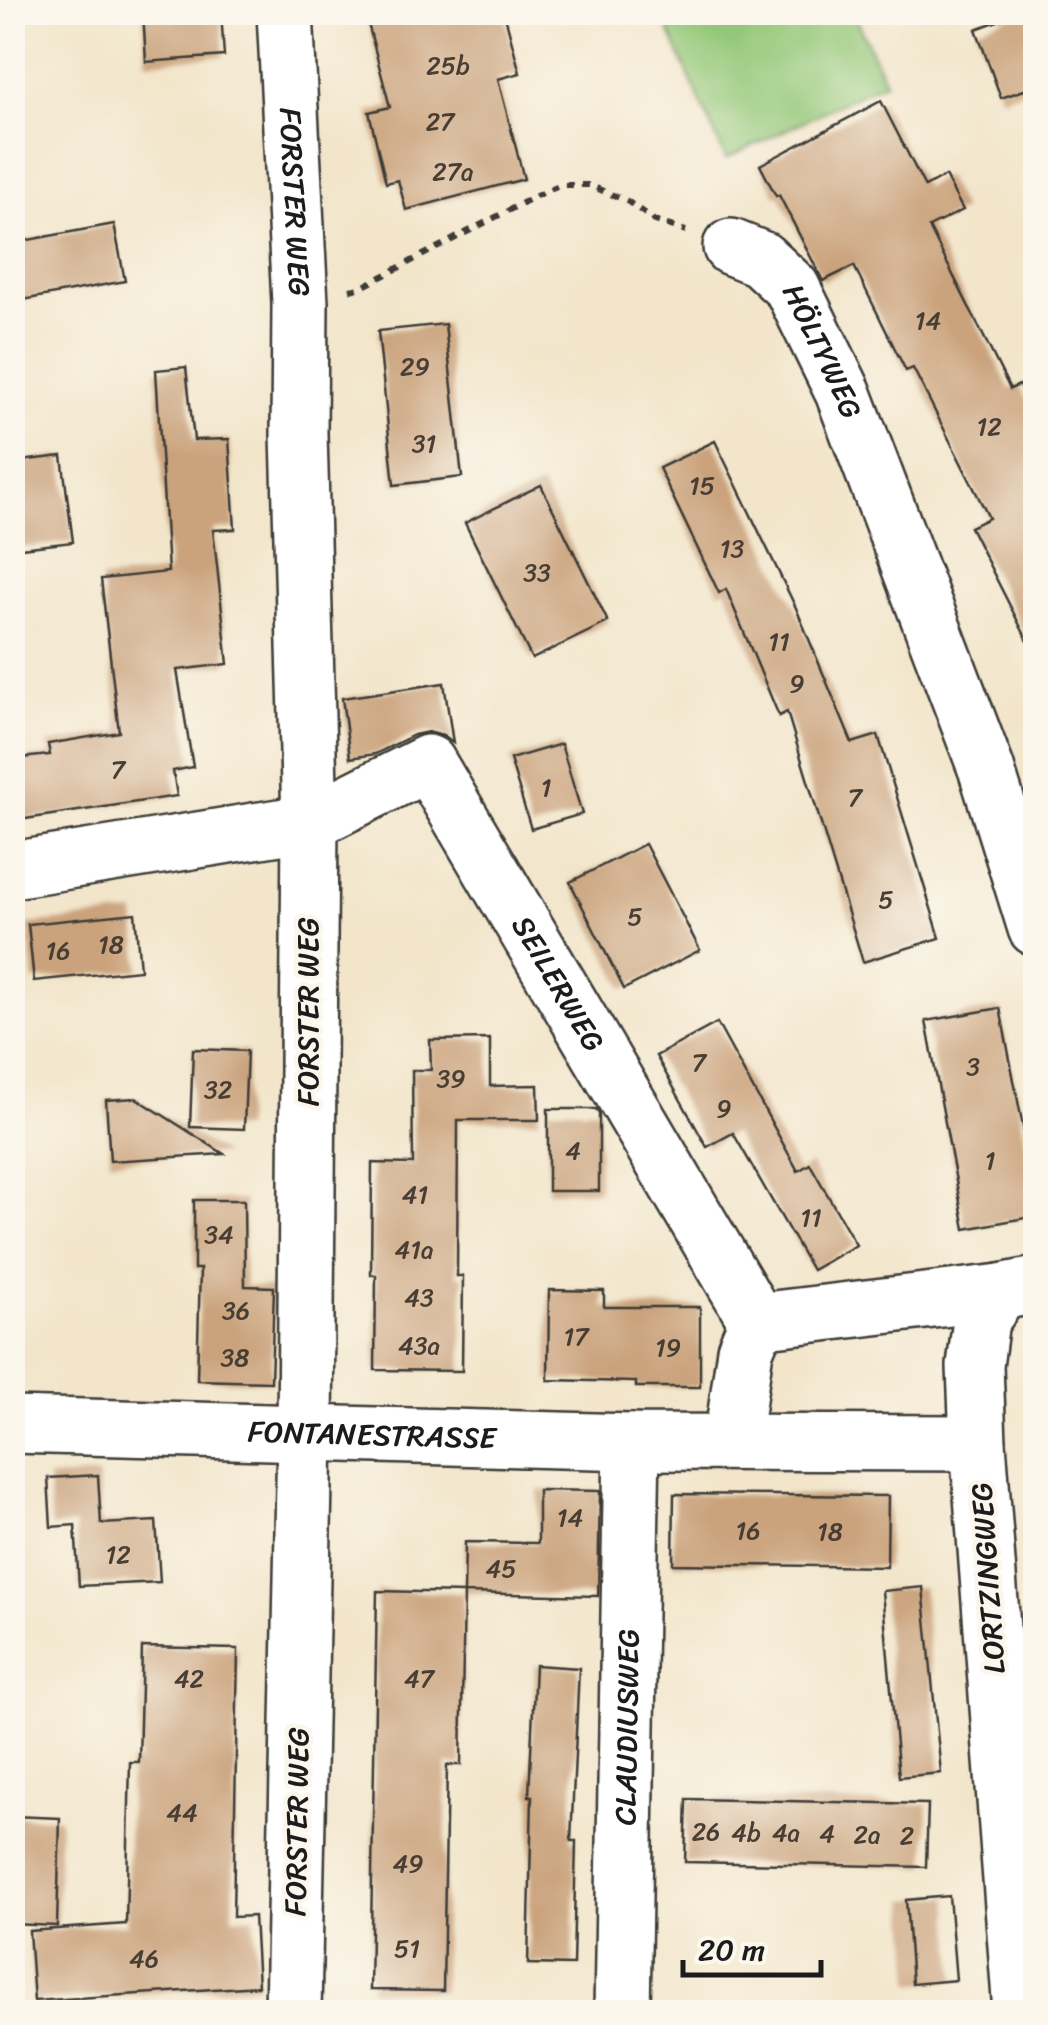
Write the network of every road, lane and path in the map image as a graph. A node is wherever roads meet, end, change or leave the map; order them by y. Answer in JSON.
{"nodes":[{"id":1,"x":285,"y":12,"type":"edge"},
{"id":2,"x":731,"y":247,"type":"joint"},
{"id":3,"x":300,"y":303,"type":"junction"},
{"id":4,"x":310,"y":822,"type":"junction"},
{"id":5,"x":12,"y":870,"type":"edge"},
{"id":6,"x":1036,"y":928,"type":"edge"},
{"id":7,"x":1018,"y":1289,"type":"edge"},
{"id":8,"x":756,"y":1321,"type":"junction"},
{"id":9,"x":12,"y":1425,"type":"edge"},
{"id":10,"x":305,"y":1434,"type":"junction"},
{"id":11,"x":732,"y":1441,"type":"junction"},
{"id":12,"x":632,"y":1442,"type":"junction"},
{"id":13,"x":978,"y":1442,"type":"junction"},
{"id":14,"x":293,"y":2012,"type":"edge"},
{"id":15,"x":622,"y":2012,"type":"edge"},
{"id":16,"x":1021,"y":2012,"type":"edge"}],
"edges":[{"from":1,"to":3,"type":"street","name":"FORSTER WEG"},
{"from":2,"to":3,"type":"path"},
{"from":2,"to":6,"type":"street","name":"HÖLTYWEG"},
{"from":3,"to":4,"type":"street","name":"FORSTER WEG"},
{"from":4,"to":5,"type":"street"},
{"from":4,"to":8,"type":"street","name":"SEILERWEG"},
{"from":4,"to":10,"type":"street","name":"FORSTER WEG"},
{"from":7,"to":8,"type":"street"},
{"from":7,"to":13,"type":"street"},
{"from":8,"to":11,"type":"street"},
{"from":9,"to":10,"type":"street","name":"FONTANESTRASSE"},
{"from":10,"to":12,"type":"street","name":"FONTANESTRASSE"},
{"from":10,"to":14,"type":"street","name":"FORSTER WEG"},
{"from":11,"to":12,"type":"street","name":"FONTANESTRASSE"},
{"from":11,"to":13,"type":"street","name":"FONTANESTRASSE"},
{"from":12,"to":15,"type":"street","name":"CLAUDIUSWEG"},
{"from":13,"to":16,"type":"street","name":"LORTZINGWEG"}]}
